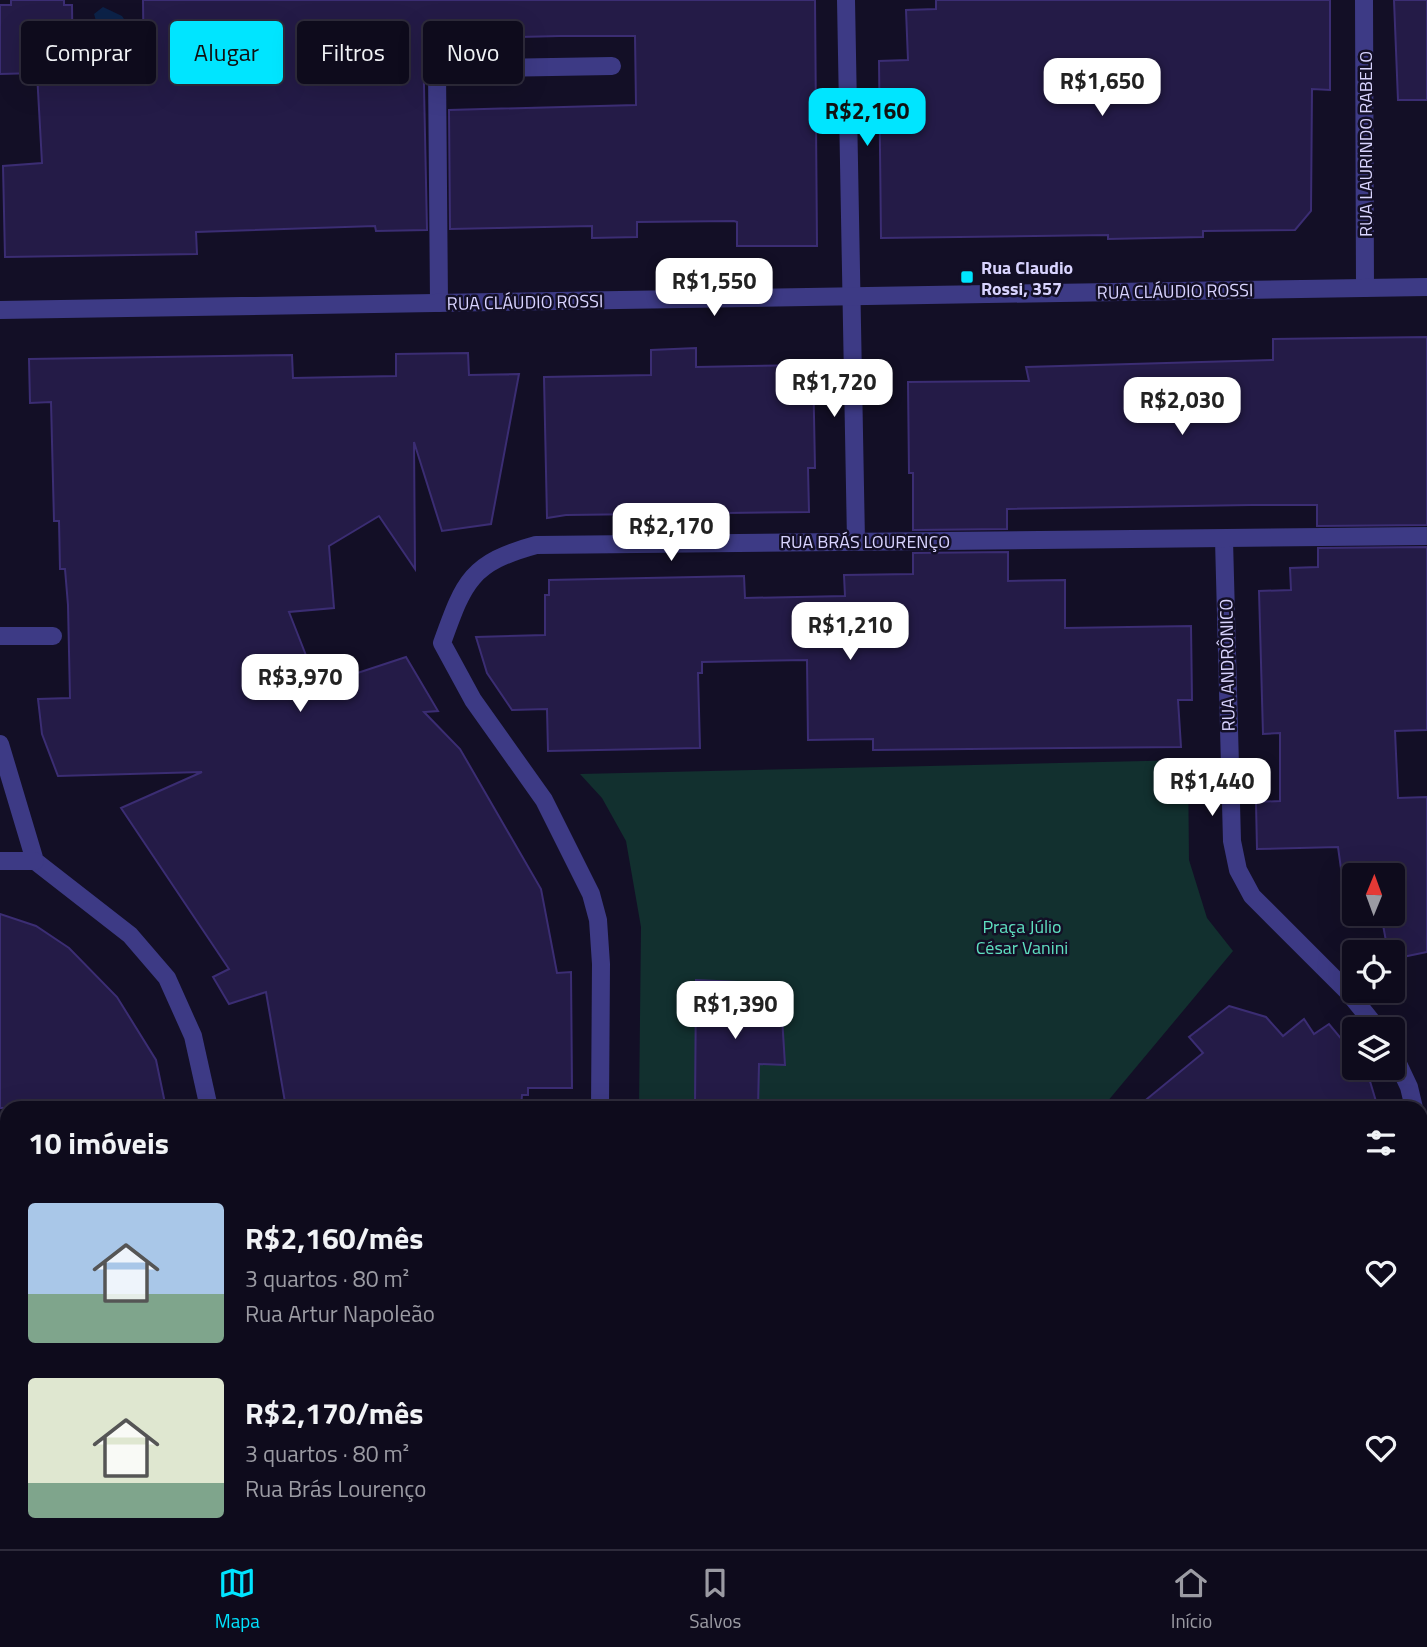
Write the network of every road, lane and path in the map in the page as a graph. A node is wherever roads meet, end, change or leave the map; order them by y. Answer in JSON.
{"nodes":[{"id":1,"x":846,"y":0,"type":"edge"},
{"id":2,"x":1364,"y":0,"type":"edge"},
{"id":3,"x":612,"y":66,"type":"dead end"},
{"id":4,"x":1427,"y":286,"type":"edge"},
{"id":5,"x":1365,"y":288,"type":"junction"},
{"id":6,"x":851,"y":296,"type":"junction"},
{"id":7,"x":439,"y":303,"type":"junction"},
{"id":8,"x":0,"y":310,"type":"edge"},
{"id":9,"x":1427,"y":536,"type":"edge"},
{"id":10,"x":1224,"y":540,"type":"junction"},
{"id":11,"x":856,"y":541,"type":"junction"},
{"id":12,"x":0,"y":636,"type":"edge"},
{"id":13,"x":53,"y":636,"type":"dead end"},
{"id":14,"x":0,"y":744,"type":"edge"},
{"id":15,"x":0,"y":861,"type":"edge"},
{"id":16,"x":35,"y":861,"type":"junction"},
{"id":17,"x":1368,"y":1017,"type":"edge"},
{"id":18,"x":1405,"y":1078,"type":"edge"},
{"id":19,"x":207,"y":1101,"type":"edge"},
{"id":20,"x":600,"y":1101,"type":"edge"},
{"id":21,"x":1412,"y":1101,"type":"edge"}],
"edges":[{"from":1,"to":6,"type":"street"},
{"from":2,"to":5,"type":"street","name":"RUA LAURINDO RABELO"},
{"from":3,"to":7,"type":"street"},
{"from":4,"to":5,"type":"street","name":"RUA CLÁUDIO ROSSI"},
{"from":5,"to":6,"type":"street","name":"RUA CLÁUDIO ROSSI"},
{"from":6,"to":7,"type":"street","name":"RUA CLÁUDIO ROSSI"},
{"from":6,"to":11,"type":"street"},
{"from":7,"to":8,"type":"street","name":"RUA CLÁUDIO ROSSI"},
{"from":9,"to":10,"type":"street","name":"RUA BRÁS LOURENÇO"},
{"from":10,"to":11,"type":"street","name":"RUA BRÁS LOURENÇO"},
{"from":10,"to":17,"type":"street","name":"RUA ANDRÔNICO"},
{"from":11,"to":20,"type":"street","name":"RUA BRÁS LOURENÇO"},
{"from":12,"to":13,"type":"street"},
{"from":14,"to":16,"type":"street"},
{"from":15,"to":16,"type":"street"},
{"from":16,"to":19,"type":"street"},
{"from":18,"to":21,"type":"street"}]}
